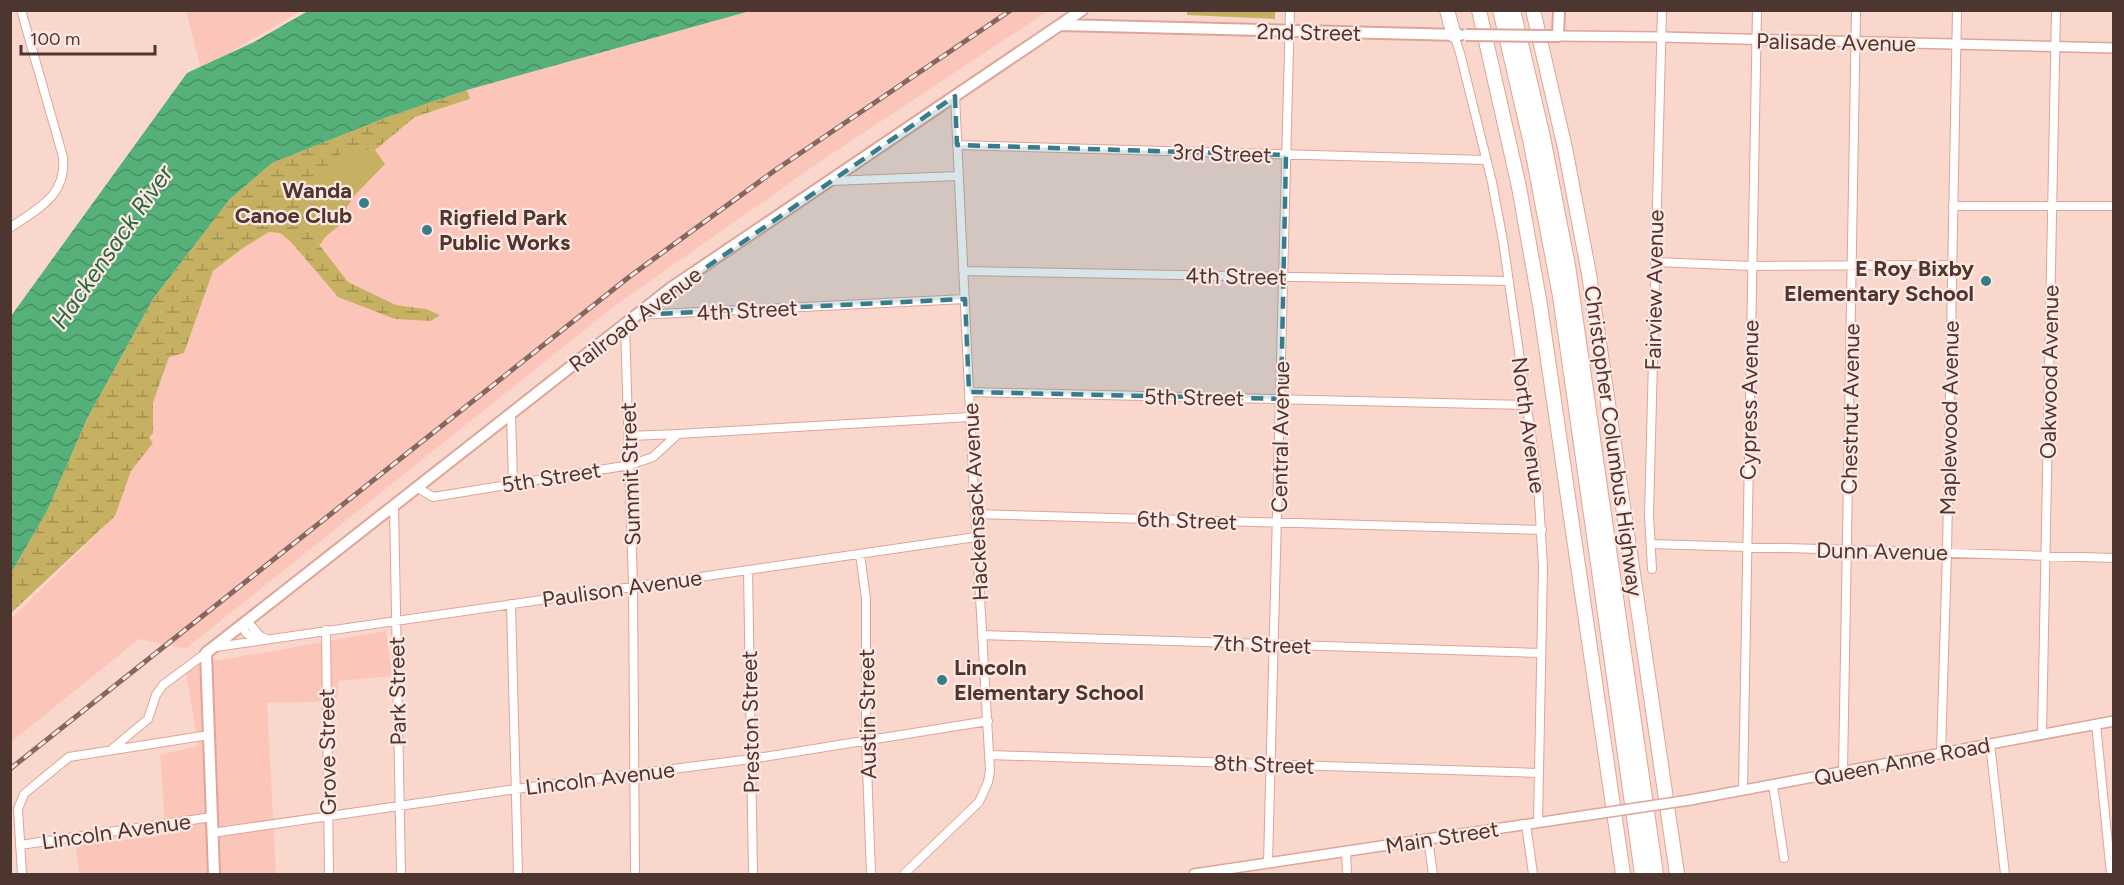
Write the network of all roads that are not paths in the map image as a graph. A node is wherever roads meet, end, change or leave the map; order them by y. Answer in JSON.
{"nodes":[{"id":1,"x":21,"y":10,"type":"edge"},
{"id":2,"x":1082,"y":10,"type":"edge"},
{"id":3,"x":1290,"y":10,"type":"edge"},
{"id":4,"x":1446,"y":10,"type":"edge"},
{"id":5,"x":1479,"y":10,"type":"edge"},
{"id":6,"x":1500,"y":10,"type":"edge"},
{"id":7,"x":1513,"y":10,"type":"edge"},
{"id":8,"x":1533,"y":10,"type":"edge"},
{"id":9,"x":1559,"y":10,"type":"edge"},
{"id":10,"x":1662,"y":10,"type":"edge"},
{"id":11,"x":1756,"y":10,"type":"edge"},
{"id":12,"x":1856,"y":10,"type":"edge"},
{"id":13,"x":1957,"y":10,"type":"edge"},
{"id":14,"x":2056,"y":10,"type":"edge"},
{"id":15,"x":1061,"y":25,"type":"junction"},
{"id":16,"x":1289,"y":32,"type":"junction"},
{"id":17,"x":1460,"y":35,"type":"junction"},
{"id":18,"x":1555,"y":36,"type":"junction"},
{"id":19,"x":1661,"y":37,"type":"junction"},
{"id":20,"x":1756,"y":40,"type":"junction"},
{"id":21,"x":1856,"y":42,"type":"junction"},
{"id":22,"x":1956,"y":45,"type":"junction"},
{"id":23,"x":2056,"y":47,"type":"junction"},
{"id":24,"x":2114,"y":48,"type":"edge"},
{"id":25,"x":956,"y":96,"type":"junction"},
{"id":26,"x":957,"y":145,"type":"junction"},
{"id":27,"x":1286,"y":155,"type":"junction"},
{"id":28,"x":1486,"y":160,"type":"junction"},
{"id":29,"x":959,"y":176,"type":"junction"},
{"id":30,"x":830,"y":181,"type":"junction"},
{"id":31,"x":1953,"y":206,"type":"junction"},
{"id":32,"x":2053,"y":206,"type":"junction"},
{"id":33,"x":2114,"y":206,"type":"edge"},
{"id":34,"x":10,"y":228,"type":"edge"},
{"id":35,"x":1655,"y":262,"type":"junction"},
{"id":36,"x":1752,"y":266,"type":"junction"},
{"id":37,"x":1852,"y":266,"type":"junction"},
{"id":38,"x":1952,"y":266,"type":"junction"},
{"id":39,"x":963,"y":271,"type":"junction"},
{"id":40,"x":1283,"y":277,"type":"junction"},
{"id":41,"x":1509,"y":281,"type":"junction"},
{"id":42,"x":964,"y":298,"type":"junction"},
{"id":43,"x":637,"y":315,"type":"junction"},
{"id":44,"x":625,"y":325,"type":"junction"},
{"id":45,"x":969,"y":392,"type":"junction"},
{"id":46,"x":1281,"y":399,"type":"junction"},
{"id":47,"x":1527,"y":405,"type":"junction"},
{"id":48,"x":511,"y":413,"type":"junction"},
{"id":49,"x":970,"y":417,"type":"junction"},
{"id":50,"x":678,"y":434,"type":"junction"},
{"id":51,"x":629,"y":436,"type":"junction"},
{"id":52,"x":630,"y":465,"type":"junction"},
{"id":53,"x":513,"y":483,"type":"junction"},
{"id":54,"x":418,"y":488,"type":"junction"},
{"id":55,"x":394,"y":507,"type":"junction"},
{"id":56,"x":975,"y":514,"type":"junction"},
{"id":57,"x":1277,"y":523,"type":"junction"},
{"id":58,"x":1542,"y":530,"type":"junction"},
{"id":59,"x":976,"y":537,"type":"junction"},
{"id":60,"x":1651,"y":544,"type":"junction"},
{"id":61,"x":1747,"y":548,"type":"junction"},
{"id":62,"x":1847,"y":549,"type":"junction"},
{"id":63,"x":1947,"y":552,"type":"junction"},
{"id":64,"x":860,"y":554,"type":"junction"},
{"id":65,"x":2045,"y":557,"type":"junction"},
{"id":66,"x":2114,"y":558,"type":"edge"},
{"id":67,"x":1652,"y":569,"type":"dead end"},
{"id":68,"x":747,"y":570,"type":"junction"},
{"id":69,"x":633,"y":586,"type":"junction"},
{"id":70,"x":511,"y":604,"type":"junction"},
{"id":71,"x":396,"y":620,"type":"junction"},
{"id":72,"x":245,"y":624,"type":"junction"},
{"id":73,"x":326,"y":630,"type":"junction"},
{"id":74,"x":982,"y":635,"type":"junction"},
{"id":75,"x":269,"y":639,"type":"junction"},
{"id":76,"x":257,"y":641,"type":"junction"},
{"id":77,"x":1274,"y":644,"type":"junction"},
{"id":78,"x":211,"y":650,"type":"junction"},
{"id":79,"x":1541,"y":653,"type":"junction"},
{"id":80,"x":988,"y":721,"type":"junction"},
{"id":81,"x":2114,"y":721,"type":"edge"},
{"id":82,"x":2096,"y":724,"type":"junction"},
{"id":83,"x":2042,"y":734,"type":"junction"},
{"id":84,"x":209,"y":735,"type":"junction"},
{"id":85,"x":866,"y":741,"type":"junction"},
{"id":86,"x":1990,"y":744,"type":"junction"},
{"id":87,"x":111,"y":750,"type":"junction"},
{"id":88,"x":1941,"y":753,"type":"junction"},
{"id":89,"x":990,"y":755,"type":"junction"},
{"id":90,"x":751,"y":759,"type":"junction"},
{"id":91,"x":1272,"y":764,"type":"junction"},
{"id":92,"x":1843,"y":772,"type":"junction"},
{"id":93,"x":634,"y":773,"type":"junction"},
{"id":94,"x":1538,"y":773,"type":"junction"},
{"id":95,"x":1773,"y":785,"type":"junction"},
{"id":96,"x":516,"y":789,"type":"junction"},
{"id":97,"x":1743,"y":790,"type":"junction"},
{"id":98,"x":1690,"y":800,"type":"joint"},
{"id":99,"x":400,"y":806,"type":"junction"},
{"id":100,"x":328,"y":816,"type":"junction"},
{"id":101,"x":212,"y":817,"type":"junction"},
{"id":102,"x":1538,"y":822,"type":"junction"},
{"id":103,"x":1526,"y":824,"type":"junction"},
{"id":104,"x":212,"y":833,"type":"junction"},
{"id":105,"x":1428,"y":839,"type":"junction"},
{"id":106,"x":20,"y":845,"type":"junction"},
{"id":107,"x":1346,"y":851,"type":"junction"},
{"id":108,"x":1784,"y":858,"type":"dead end"},
{"id":109,"x":1268,"y":863,"type":"junction"},
{"id":110,"x":1252,"y":870,"type":"edge"},
{"id":111,"x":22,"y":874,"type":"edge"},
{"id":112,"x":214,"y":874,"type":"edge"},
{"id":113,"x":329,"y":874,"type":"edge"},
{"id":114,"x":401,"y":874,"type":"edge"},
{"id":115,"x":518,"y":874,"type":"edge"},
{"id":116,"x":635,"y":874,"type":"edge"},
{"id":117,"x":753,"y":874,"type":"edge"},
{"id":118,"x":871,"y":874,"type":"edge"},
{"id":119,"x":904,"y":874,"type":"edge"},
{"id":120,"x":1194,"y":874,"type":"edge"},
{"id":121,"x":1347,"y":874,"type":"edge"},
{"id":122,"x":1433,"y":874,"type":"edge"},
{"id":123,"x":1533,"y":874,"type":"edge"},
{"id":124,"x":1623,"y":874,"type":"edge"},
{"id":125,"x":1642,"y":874,"type":"edge"},
{"id":126,"x":1656,"y":874,"type":"edge"},
{"id":127,"x":1677,"y":874,"type":"edge"},
{"id":128,"x":2005,"y":874,"type":"edge"},
{"id":129,"x":2111,"y":874,"type":"edge"}],
"edges":[{"from":1,"to":34,"type":"street"},
{"from":2,"to":15,"type":"main road","name":"Railroad Avenue"},
{"from":3,"to":16,"type":"street","name":"Central Avenue"},
{"from":4,"to":17,"type":"highway"},
{"from":5,"to":124,"type":"highway"},
{"from":6,"to":125,"type":"highway","name":"Christopher Columbus Highway"},
{"from":7,"to":126,"type":"highway","name":"Christopher Columbus Highway"},
{"from":8,"to":127,"type":"highway","name":"Christopher Columbus Highway"},
{"from":9,"to":18,"type":"main road"},
{"from":10,"to":19,"type":"street","name":"Fairview Avenue"},
{"from":11,"to":20,"type":"street","name":"Cypress Avenue"},
{"from":12,"to":21,"type":"street","name":"Chestnut Avenue"},
{"from":13,"to":22,"type":"street","name":"Maplewood Avenue"},
{"from":14,"to":23,"type":"street","name":"Oakwood Avenue"},
{"from":15,"to":16,"type":"main road","name":"2nd Street"},
{"from":15,"to":25,"type":"main road","name":"Railroad Avenue"},
{"from":16,"to":17,"type":"main road","name":"2nd Street"},
{"from":16,"to":27,"type":"street","name":"Central Avenue"},
{"from":17,"to":18,"type":"main road","name":"2nd Street","bridge":true},
{"from":17,"to":28,"type":"street","name":"North Avenue"},
{"from":18,"to":19,"type":"street","name":"Palisade Avenue"},
{"from":19,"to":20,"type":"street","name":"Palisade Avenue"},
{"from":19,"to":35,"type":"street","name":"Fairview Avenue"},
{"from":20,"to":21,"type":"street","name":"Palisade Avenue"},
{"from":20,"to":36,"type":"street","name":"Cypress Avenue"},
{"from":21,"to":22,"type":"street","name":"Palisade Avenue"},
{"from":21,"to":37,"type":"street","name":"Chestnut Avenue"},
{"from":22,"to":23,"type":"street","name":"Palisade Avenue"},
{"from":22,"to":31,"type":"street","name":"Maplewood Avenue"},
{"from":23,"to":24,"type":"street","name":"Palisade Avenue"},
{"from":23,"to":32,"type":"street","name":"Oakwood Avenue"},
{"from":25,"to":26,"type":"street","name":"Hackensack Avenue"},
{"from":25,"to":30,"type":"main road","name":"Railroad Avenue"},
{"from":26,"to":27,"type":"street","name":"3rd Street"},
{"from":26,"to":29,"type":"street","name":"Hackensack Avenue"},
{"from":27,"to":28,"type":"street","name":"3rd Street"},
{"from":27,"to":40,"type":"street","name":"Central Avenue"},
{"from":28,"to":41,"type":"street","name":"North Avenue"},
{"from":29,"to":30,"type":"street"},
{"from":29,"to":39,"type":"street","name":"Hackensack Avenue"},
{"from":30,"to":43,"type":"main road","name":"Railroad Avenue"},
{"from":31,"to":32,"type":"street"},
{"from":31,"to":38,"type":"street","name":"Maplewood Avenue"},
{"from":32,"to":33,"type":"street"},
{"from":32,"to":65,"type":"street","name":"Oakwood Avenue"},
{"from":35,"to":36,"type":"street"},
{"from":35,"to":60,"type":"street","name":"Fairview Avenue"},
{"from":36,"to":37,"type":"street"},
{"from":36,"to":61,"type":"street","name":"Cypress Avenue"},
{"from":37,"to":38,"type":"street"},
{"from":37,"to":62,"type":"street","name":"Chestnut Avenue"},
{"from":38,"to":63,"type":"street","name":"Maplewood Avenue"},
{"from":39,"to":40,"type":"street","name":"4th Street"},
{"from":39,"to":42,"type":"street","name":"Hackensack Avenue"},
{"from":40,"to":41,"type":"street","name":"4th Street"},
{"from":40,"to":46,"type":"street","name":"Central Avenue"},
{"from":41,"to":47,"type":"street","name":"North Avenue"},
{"from":42,"to":43,"type":"street","name":"4th Street"},
{"from":42,"to":45,"type":"street","name":"Hackensack Avenue"},
{"from":43,"to":44,"type":"main road","name":"Railroad Avenue"},
{"from":44,"to":48,"type":"main road","name":"Railroad Avenue"},
{"from":44,"to":51,"type":"street","name":"Summit Street"},
{"from":45,"to":46,"type":"street","name":"5th Street"},
{"from":45,"to":49,"type":"street","name":"Hackensack Avenue"},
{"from":46,"to":47,"type":"street","name":"5th Street"},
{"from":46,"to":57,"type":"street","name":"Central Avenue"},
{"from":47,"to":58,"type":"street","name":"North Avenue"},
{"from":48,"to":53,"type":"street"},
{"from":48,"to":54,"type":"main road","name":"Railroad Avenue"},
{"from":49,"to":50,"type":"street"},
{"from":49,"to":56,"type":"street","name":"Hackensack Avenue"},
{"from":50,"to":51,"type":"street"},
{"from":50,"to":52,"type":"street","name":"5th Street"},
{"from":51,"to":52,"type":"street","name":"Summit Street"},
{"from":52,"to":53,"type":"street","name":"5th Street"},
{"from":52,"to":69,"type":"street","name":"Summit Street"},
{"from":53,"to":54,"type":"street","name":"5th Street"},
{"from":54,"to":55,"type":"main road","name":"Railroad Avenue"},
{"from":55,"to":71,"type":"street","name":"Park Street"},
{"from":55,"to":72,"type":"main road","name":"Railroad Avenue"},
{"from":56,"to":57,"type":"street","name":"6th Street"},
{"from":56,"to":59,"type":"street","name":"Hackensack Avenue"},
{"from":57,"to":58,"type":"street","name":"6th Street"},
{"from":57,"to":77,"type":"street","name":"Central Avenue"},
{"from":58,"to":79,"type":"street","name":"North Avenue"},
{"from":59,"to":64,"type":"street","name":"Paulison Avenue"},
{"from":59,"to":74,"type":"street","name":"Hackensack Avenue"},
{"from":60,"to":61,"type":"street","name":"Dunn Avenue"},
{"from":60,"to":67,"type":"street","name":"Fairview Avenue"},
{"from":61,"to":62,"type":"street","name":"Dunn Avenue"},
{"from":61,"to":97,"type":"street","name":"Cypress Avenue"},
{"from":62,"to":63,"type":"street","name":"Dunn Avenue"},
{"from":62,"to":92,"type":"street","name":"Chestnut Avenue"},
{"from":63,"to":65,"type":"street","name":"Dunn Avenue"},
{"from":63,"to":88,"type":"street","name":"Maplewood Avenue"},
{"from":64,"to":68,"type":"street","name":"Paulison Avenue"},
{"from":64,"to":85,"type":"street","name":"Austin Street"},
{"from":65,"to":66,"type":"street","name":"Dunn Avenue"},
{"from":65,"to":83,"type":"street","name":"Oakwood Avenue"},
{"from":68,"to":69,"type":"street","name":"Paulison Avenue"},
{"from":68,"to":90,"type":"street","name":"Preston Street"},
{"from":69,"to":70,"type":"street","name":"Paulison Avenue"},
{"from":69,"to":93,"type":"street","name":"Summit Street"},
{"from":70,"to":71,"type":"street","name":"Paulison Avenue"},
{"from":70,"to":96,"type":"street"},
{"from":71,"to":73,"type":"street","name":"Paulison Avenue"},
{"from":71,"to":99,"type":"street","name":"Park Street"},
{"from":72,"to":75,"type":"street"},
{"from":72,"to":76,"type":"street"},
{"from":72,"to":78,"type":"main road","name":"Railroad Avenue"},
{"from":73,"to":75,"type":"street","name":"Paulison Avenue"},
{"from":73,"to":100,"type":"street","name":"Grove Street"},
{"from":74,"to":77,"type":"street","name":"7th Street"},
{"from":74,"to":80,"type":"street","name":"Hackensack Avenue"},
{"from":75,"to":76,"type":"street","name":"Paulison Avenue"},
{"from":76,"to":78,"type":"street","name":"Paulison Avenue"},
{"from":77,"to":79,"type":"street","name":"7th Street"},
{"from":77,"to":91,"type":"street","name":"Central Avenue"},
{"from":78,"to":84,"type":"main road"},
{"from":78,"to":87,"type":"street"},
{"from":79,"to":94,"type":"street","name":"North Avenue"},
{"from":80,"to":85,"type":"street","name":"Lincoln Avenue"},
{"from":80,"to":89,"type":"street","name":"Hackensack Avenue"},
{"from":81,"to":82,"type":"street","name":"Queen Anne Road"},
{"from":82,"to":83,"type":"street","name":"Queen Anne Road"},
{"from":82,"to":129,"type":"street"},
{"from":83,"to":86,"type":"street","name":"Queen Anne Road"},
{"from":84,"to":87,"type":"street"},
{"from":84,"to":101,"type":"main road"},
{"from":85,"to":90,"type":"street","name":"Lincoln Avenue"},
{"from":85,"to":118,"type":"street","name":"Austin Street"},
{"from":86,"to":88,"type":"street","name":"Queen Anne Road"},
{"from":86,"to":128,"type":"street"},
{"from":87,"to":106,"type":"street"},
{"from":88,"to":92,"type":"street","name":"Queen Anne Road"},
{"from":89,"to":91,"type":"street","name":"8th Street"},
{"from":89,"to":119,"type":"street","name":"Hackensack Avenue"},
{"from":90,"to":93,"type":"street","name":"Lincoln Avenue"},
{"from":90,"to":117,"type":"street","name":"Preston Street"},
{"from":91,"to":94,"type":"street","name":"8th Street"},
{"from":91,"to":109,"type":"street","name":"Central Avenue"},
{"from":92,"to":95,"type":"street","name":"Queen Anne Road"},
{"from":93,"to":96,"type":"street","name":"Lincoln Avenue"},
{"from":93,"to":116,"type":"street","name":"Summit Street"},
{"from":94,"to":102,"type":"street","name":"North Avenue"},
{"from":95,"to":97,"type":"street","name":"Queen Anne Road"},
{"from":95,"to":108,"type":"street"},
{"from":96,"to":99,"type":"street","name":"Lincoln Avenue"},
{"from":96,"to":115,"type":"street"},
{"from":97,"to":98,"type":"street","name":"Queen Anne Road"},
{"from":98,"to":102,"type":"street","name":"Main Street","bridge":true},
{"from":99,"to":100,"type":"street","name":"Lincoln Avenue"},
{"from":99,"to":114,"type":"street","name":"Park Street"},
{"from":100,"to":104,"type":"street","name":"Lincoln Avenue"},
{"from":100,"to":113,"type":"street","name":"Grove Street"},
{"from":101,"to":104,"type":"main road"},
{"from":101,"to":106,"type":"street","name":"Lincoln Avenue"},
{"from":102,"to":103,"type":"street","name":"Main Street"},
{"from":103,"to":105,"type":"street","name":"Main Street"},
{"from":103,"to":123,"type":"street"},
{"from":104,"to":112,"type":"main road"},
{"from":105,"to":107,"type":"street","name":"Main Street"},
{"from":105,"to":122,"type":"street"},
{"from":106,"to":111,"type":"street"},
{"from":107,"to":109,"type":"street","name":"Main Street"},
{"from":107,"to":121,"type":"street"},
{"from":109,"to":110,"type":"street","name":"Main Street"},
{"from":110,"to":120,"type":"street","name":"Main Street"}]}
